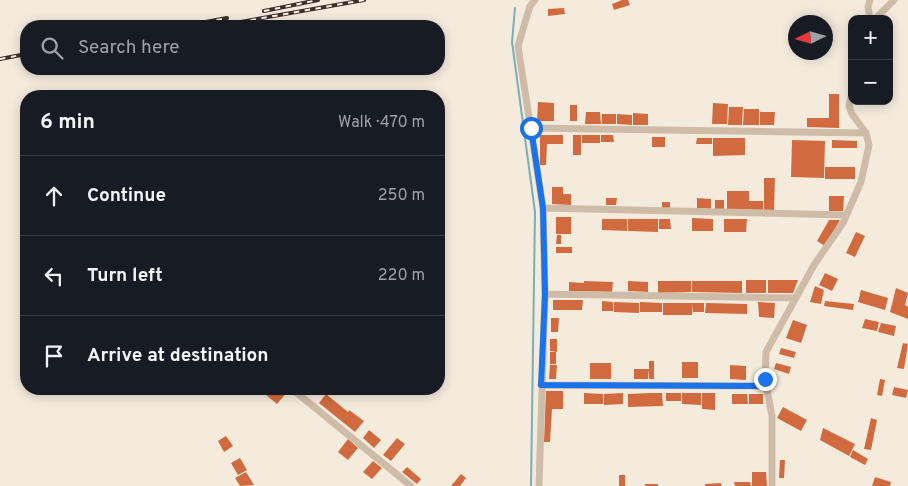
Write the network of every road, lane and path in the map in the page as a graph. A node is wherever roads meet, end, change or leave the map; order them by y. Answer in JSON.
{"nodes":[{"id":1,"x":535,"y":0,"type":"edge"},
{"id":2,"x":870,"y":0,"type":"edge"},
{"id":3,"x":894,"y":0,"type":"edge"},
{"id":4,"x":869,"y":15,"type":"edge"},
{"id":5,"x":879,"y":15,"type":"edge"},
{"id":6,"x":849,"y":105,"type":"edge"},
{"id":7,"x":531,"y":128,"type":"junction"},
{"id":8,"x":866,"y":133,"type":"junction"},
{"id":9,"x":543,"y":208,"type":"junction"},
{"id":10,"x":846,"y":215,"type":"junction"},
{"id":11,"x":545,"y":294,"type":"junction"},
{"id":12,"x":796,"y":298,"type":"junction"},
{"id":13,"x":541,"y":385,"type":"junction"},
{"id":14,"x":766,"y":386,"type":"junction"},
{"id":15,"x":299,"y":395,"type":"edge"},
{"id":16,"x":411,"y":486,"type":"edge"},
{"id":17,"x":539,"y":486,"type":"edge"},
{"id":18,"x":772,"y":486,"type":"edge"}],
"edges":[{"from":1,"to":7,"type":"street"},
{"from":2,"to":4,"type":"street"},
{"from":3,"to":5,"type":"street"},
{"from":6,"to":8,"type":"street"},
{"from":7,"to":8,"type":"street"},
{"from":7,"to":9,"type":"street"},
{"from":8,"to":10,"type":"street"},
{"from":9,"to":10,"type":"street"},
{"from":9,"to":11,"type":"street"},
{"from":10,"to":12,"type":"street"},
{"from":11,"to":12,"type":"street"},
{"from":11,"to":13,"type":"street"},
{"from":12,"to":14,"type":"street"},
{"from":13,"to":14,"type":"street"},
{"from":13,"to":17,"type":"street"},
{"from":14,"to":18,"type":"street"},
{"from":15,"to":16,"type":"street"}]}
